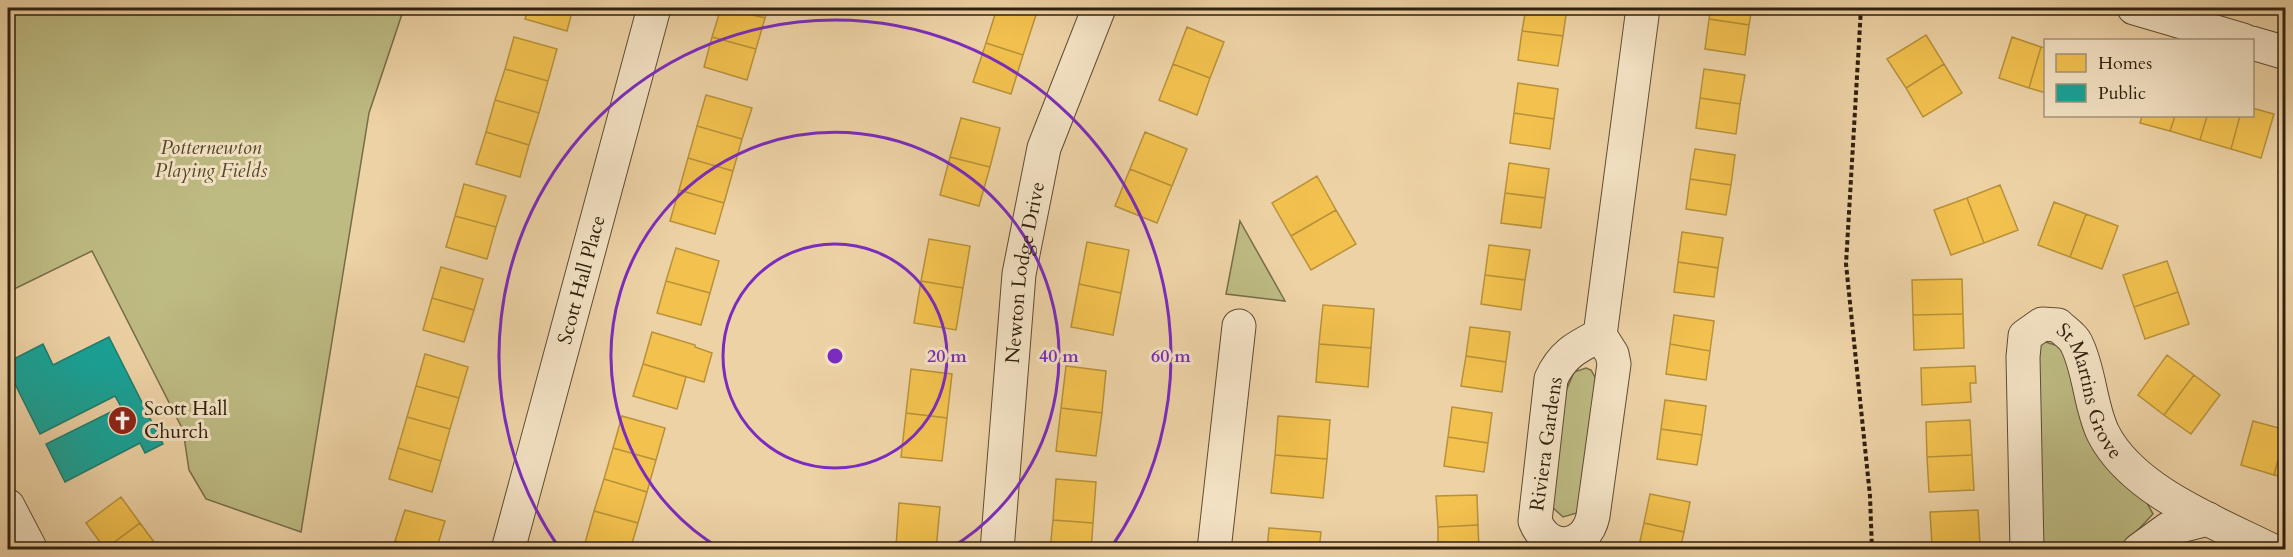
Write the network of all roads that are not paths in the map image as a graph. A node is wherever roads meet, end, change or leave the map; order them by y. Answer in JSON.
{"nodes":[{"id":1,"x":654,"y":8,"type":"edge"},
{"id":2,"x":1099,"y":8,"type":"edge"},
{"id":3,"x":1643,"y":8,"type":"edge"},
{"id":4,"x":2134,"y":8,"type":"edge"},
{"id":5,"x":2240,"y":39,"type":"edge"},
{"id":6,"x":2254,"y":44,"type":"edge"},
{"id":7,"x":2286,"y":54,"type":"edge"},
{"id":8,"x":1239,"y":326,"type":"dead end"},
{"id":9,"x":1600,"y":335,"type":"junction"},
{"id":10,"x":8,"y":506,"type":"edge"},
{"id":11,"x":2208,"y":519,"type":"junction"},
{"id":12,"x":31,"y":549,"type":"edge"},
{"id":13,"x":508,"y":549,"type":"edge"},
{"id":14,"x":997,"y":549,"type":"edge"},
{"id":15,"x":1214,"y":549,"type":"edge"},
{"id":16,"x":2027,"y":549,"type":"edge"},
{"id":17,"x":2139,"y":549,"type":"edge"},
{"id":18,"x":2271,"y":549,"type":"edge"}],
"edges":[{"from":1,"to":13,"type":"street","name":"Scott Hall Place"},
{"from":2,"to":14,"type":"street","name":"Newton Lodge Drive"},
{"from":3,"to":9,"type":"street"},
{"from":4,"to":5,"type":"street"},
{"from":6,"to":7,"type":"street"},
{"from":8,"to":15,"type":"street"},
{"from":9,"to":9,"type":"street","name":"Riviera Gardens"},
{"from":10,"to":12,"type":"street"},
{"from":11,"to":16,"type":"street","name":"St Martins Grove"},
{"from":11,"to":17,"type":"street"},
{"from":11,"to":18,"type":"street","name":"St Martins Grove"}]}
